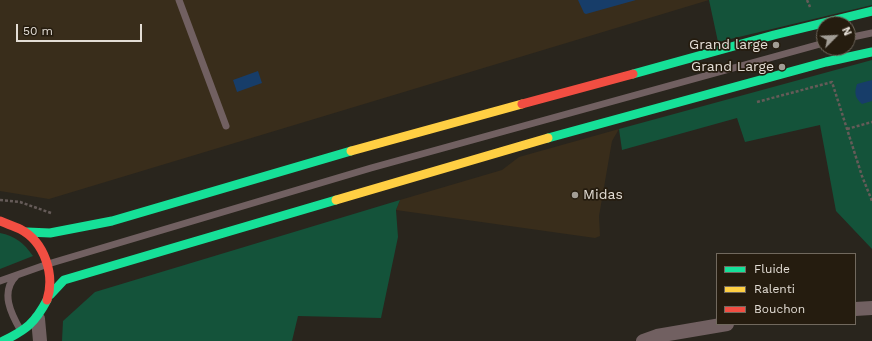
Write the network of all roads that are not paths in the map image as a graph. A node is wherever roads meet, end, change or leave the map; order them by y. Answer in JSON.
{"nodes":[{"id":1,"x":178,"y":0,"type":"edge"},
{"id":2,"x":872,"y":11,"type":"edge"},
{"id":3,"x":872,"y":33,"type":"edge"},
{"id":4,"x":856,"y":36,"type":"edge"},
{"id":5,"x":816,"y":45,"type":"edge"},
{"id":6,"x":872,"y":52,"type":"edge"},
{"id":7,"x":226,"y":126,"type":"dead end"},
{"id":8,"x":0,"y":221,"type":"edge"},
{"id":9,"x":26,"y":232,"type":"junction"},
{"id":10,"x":48,"y":264,"type":"junction"},
{"id":11,"x":20,"y":273,"type":"junction"},
{"id":12,"x":0,"y":282,"type":"edge"},
{"id":13,"x":50,"y":294,"type":"junction"},
{"id":14,"x":872,"y":308,"type":"edge"},
{"id":15,"x":856,"y":309,"type":"edge"},
{"id":16,"x":38,"y":319,"type":"junction"},
{"id":17,"x":721,"y":325,"type":"edge"},
{"id":18,"x":23,"y":337,"type":"edge"},
{"id":19,"x":4,"y":341,"type":"edge"},
{"id":20,"x":40,"y":341,"type":"edge"},
{"id":21,"x":643,"y":341,"type":"edge"}],
"edges":[{"from":1,"to":7,"type":"lane"},
{"from":2,"to":9,"type":"main road"},
{"from":3,"to":4,"type":"lane"},
{"from":5,"to":10,"type":"lane"},
{"from":6,"to":13,"type":"main road"},
{"from":8,"to":9,"type":"main road"},
{"from":9,"to":10,"type":"main road"},
{"from":10,"to":11,"type":"lane"},
{"from":10,"to":13,"type":"main road"},
{"from":11,"to":12,"type":"lane"},
{"from":11,"to":18,"type":"lane"},
{"from":13,"to":16,"type":"main road"},
{"from":14,"to":15,"type":"street"},
{"from":16,"to":18,"type":"main road"},
{"from":16,"to":20,"type":"street"},
{"from":17,"to":21,"type":"street"},
{"from":18,"to":19,"type":"main road"}]}
